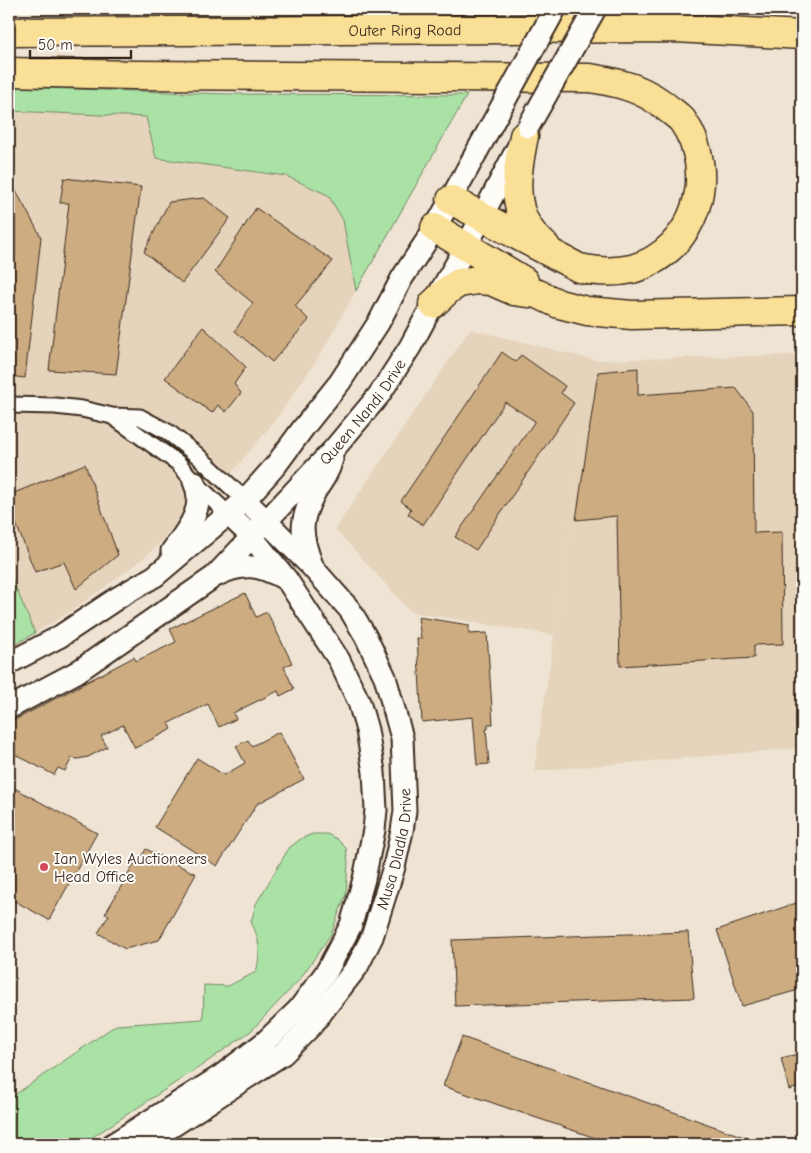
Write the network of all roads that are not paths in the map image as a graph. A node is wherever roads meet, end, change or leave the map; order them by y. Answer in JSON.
{"nodes":[{"id":1,"x":555,"y":9,"type":"edge"},
{"id":2,"x":595,"y":9,"type":"edge"},
{"id":3,"x":9,"y":32,"type":"edge"},
{"id":4,"x":802,"y":35,"type":"edge"},
{"id":5,"x":9,"y":72,"type":"edge"},
{"id":6,"x":526,"y":131,"type":"junction"},
{"id":7,"x":451,"y":200,"type":"junction"},
{"id":8,"x":481,"y":218,"type":"junction"},
{"id":9,"x":435,"y":228,"type":"junction"},
{"id":10,"x":466,"y":247,"type":"junction"},
{"id":11,"x":556,"y":257,"type":"junction"},
{"id":12,"x":538,"y":294,"type":"junction"},
{"id":13,"x":433,"y":304,"type":"junction"},
{"id":14,"x":802,"y":311,"type":"edge"},
{"id":15,"x":9,"y":405,"type":"edge"},
{"id":16,"x":112,"y":416,"type":"junction"},
{"id":17,"x":334,"y":449,"type":"junction"},
{"id":18,"x":194,"y":482,"type":"junction"},
{"id":19,"x":245,"y":500,"type":"junction"},
{"id":20,"x":228,"y":514,"type":"junction"},
{"id":21,"x":266,"y":520,"type":"junction"},
{"id":22,"x":251,"y":536,"type":"junction"},
{"id":23,"x":312,"y":567,"type":"junction"},
{"id":24,"x":155,"y":576,"type":"junction"},
{"id":25,"x":215,"y":576,"type":"junction"},
{"id":26,"x":287,"y":580,"type":"junction"},
{"id":27,"x":9,"y":663,"type":"edge"},
{"id":28,"x":9,"y":708,"type":"edge"},
{"id":29,"x":113,"y":1144,"type":"edge"},
{"id":30,"x":145,"y":1144,"type":"edge"}],
"edges":[{"from":1,"to":7,"type":"main road","bridge":true},
{"from":2,"to":6,"type":"main road","name":"Queen Nandi Drive","bridge":true},
{"from":3,"to":4,"type":"highway","name":"Outer Ring Road"},
{"from":5,"to":11,"type":"highway"},
{"from":6,"to":8,"type":"main road","name":"Queen Nandi Drive"},
{"from":6,"to":11,"type":"highway"},
{"from":7,"to":8,"type":"highway"},
{"from":7,"to":9,"type":"main road"},
{"from":8,"to":10,"type":"main road","name":"Queen Nandi Drive"},
{"from":8,"to":11,"type":"highway"},
{"from":9,"to":10,"type":"highway"},
{"from":9,"to":19,"type":"main road"},
{"from":10,"to":12,"type":"highway"},
{"from":10,"to":13,"type":"main road","name":"Queen Nandi Drive"},
{"from":12,"to":13,"type":"highway"},
{"from":12,"to":14,"type":"highway"},
{"from":13,"to":17,"type":"main road","name":"Queen Nandi Drive"},
{"from":15,"to":16,"type":"street"},
{"from":16,"to":18,"type":"street"},
{"from":16,"to":19,"type":"street"},
{"from":17,"to":21,"type":"main road","name":"Queen Nandi Drive"},
{"from":17,"to":23,"type":"main road"},
{"from":18,"to":20,"type":"street"},
{"from":18,"to":24,"type":"main road"},
{"from":19,"to":20,"type":"main road"},
{"from":19,"to":21,"type":"main road","name":"Musa Dladla Drive"},
{"from":20,"to":22,"type":"main road","name":"Musa Dladla Drive"},
{"from":20,"to":24,"type":"main road"},
{"from":21,"to":22,"type":"main road","name":"Queen Nandi Drive"},
{"from":21,"to":23,"type":"main road","name":"Musa Dladla Drive"},
{"from":22,"to":25,"type":"main road","name":"Queen Nandi Drive"},
{"from":22,"to":26,"type":"main road","name":"Musa Dladla Drive"},
{"from":23,"to":30,"type":"main road","name":"Musa Dladla Drive"},
{"from":24,"to":27,"type":"main road"},
{"from":25,"to":26,"type":"main road"},
{"from":25,"to":28,"type":"main road","name":"Queen Nandi Drive"},
{"from":26,"to":29,"type":"main road","name":"Musa Dladla Drive"}]}
